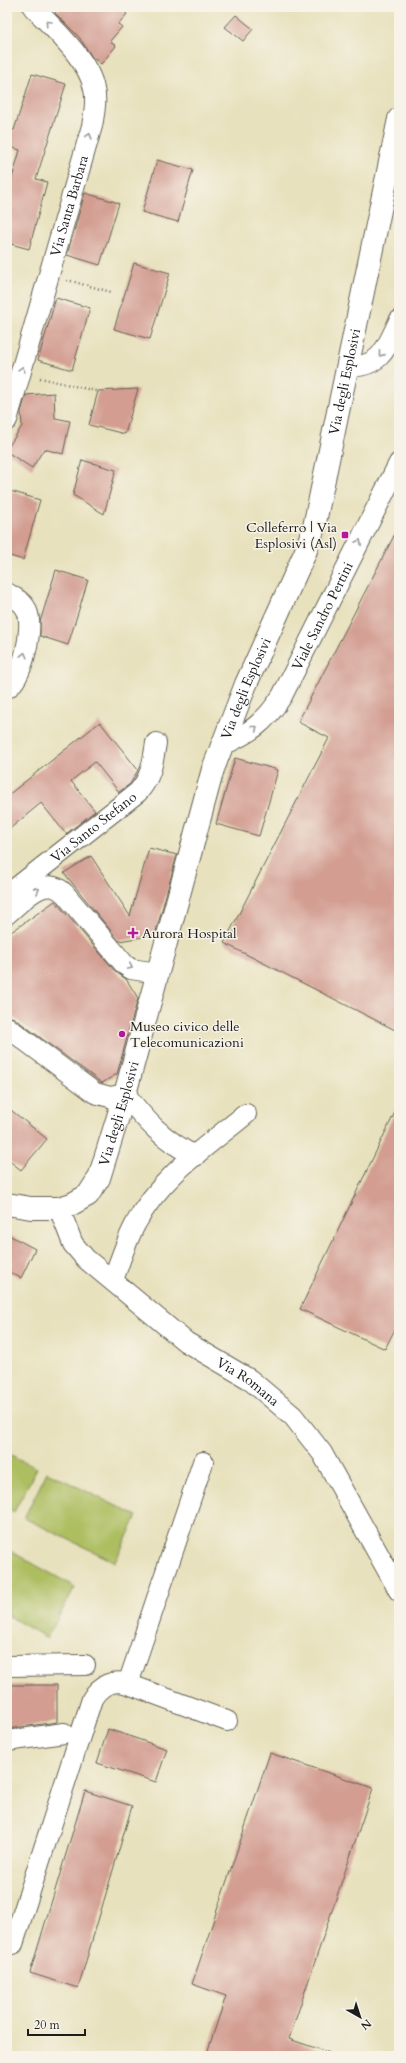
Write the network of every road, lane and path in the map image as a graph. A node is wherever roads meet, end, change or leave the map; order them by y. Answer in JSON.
{"nodes":[{"id":1,"x":33,"y":7,"type":"edge"},
{"id":2,"x":399,"y":119,"type":"edge"},
{"id":3,"x":49,"y":275,"type":"junction"},
{"id":4,"x":111,"y":292,"type":"dead end"},
{"id":5,"x":399,"y":321,"type":"edge"},
{"id":6,"x":347,"y":367,"type":"junction"},
{"id":7,"x":21,"y":373,"type":"junction"},
{"id":8,"x":96,"y":391,"type":"dead end"},
{"id":9,"x":7,"y":420,"type":"edge"},
{"id":10,"x":399,"y":463,"type":"edge"},
{"id":11,"x":7,"y":594,"type":"edge"},
{"id":12,"x":7,"y":688,"type":"edge"},
{"id":13,"x":156,"y":744,"type":"dead end"},
{"id":14,"x":221,"y":746,"type":"junction"},
{"id":15,"x":7,"y":895,"type":"edge"},
{"id":16,"x":7,"y":914,"type":"edge"},
{"id":17,"x":157,"y":973,"type":"junction"},
{"id":18,"x":7,"y":1027,"type":"edge"},
{"id":19,"x":125,"y":1094,"type":"junction"},
{"id":20,"x":246,"y":1114,"type":"dead end"},
{"id":21,"x":195,"y":1156,"type":"junction"},
{"id":22,"x":7,"y":1196,"type":"edge"},
{"id":23,"x":7,"y":1204,"type":"edge"},
{"id":24,"x":31,"y":1208,"type":"junction"},
{"id":25,"x":59,"y":1208,"type":"junction"},
{"id":26,"x":113,"y":1280,"type":"junction"},
{"id":27,"x":203,"y":1462,"type":"dead end"},
{"id":28,"x":398,"y":1584,"type":"edge"},
{"id":29,"x":85,"y":1665,"type":"dead end"},
{"id":30,"x":7,"y":1666,"type":"edge"},
{"id":31,"x":128,"y":1684,"type":"junction"},
{"id":32,"x":227,"y":1721,"type":"dead end"},
{"id":33,"x":64,"y":1733,"type":"dead end"},
{"id":34,"x":7,"y":1741,"type":"edge"},
{"id":35,"x":13,"y":1944,"type":"dead end"}],
"edges":[{"from":3,"to":1,"type":"street","name":"Via Santa Barbara","one_way":true},
{"from":2,"to":6,"type":"main road","name":"Via degli Esplosivi"},
{"from":3,"to":4,"type":"path"},
{"from":7,"to":3,"type":"street","name":"Via Santa Barbara","one_way":true},
{"from":5,"to":6,"type":"street","one_way":true},
{"from":6,"to":14,"type":"main road","name":"Via degli Esplosivi"},
{"from":7,"to":8,"type":"path"},
{"from":7,"to":9,"type":"street","name":"Via Santa Barbara"},
{"from":14,"to":10,"type":"street","name":"Viale Sandro Pertini","one_way":true},
{"from":12,"to":11,"type":"street","one_way":true},
{"from":13,"to":15,"type":"street","name":"Via Santo Stefano"},
{"from":14,"to":17,"type":"main road","name":"Via degli Esplosivi"},
{"from":16,"to":17,"type":"street","one_way":true},
{"from":17,"to":19,"type":"main road","name":"Via degli Esplosivi"},
{"from":18,"to":19,"type":"street"},
{"from":19,"to":21,"type":"street"},
{"from":19,"to":25,"type":"main road","name":"Via degli Esplosivi"},
{"from":20,"to":21,"type":"street"},
{"from":21,"to":26,"type":"street"},
{"from":22,"to":24,"type":"main road","name":"Via degli Esplosivi"},
{"from":23,"to":24,"type":"main road","name":"Via degli Esplosivi"},
{"from":24,"to":25,"type":"main road","name":"Via degli Esplosivi"},
{"from":25,"to":26,"type":"street","name":"Via Romana"},
{"from":26,"to":28,"type":"street","name":"Via Romana"},
{"from":27,"to":31,"type":"street"},
{"from":29,"to":30,"type":"street"},
{"from":31,"to":32,"type":"street"},
{"from":31,"to":35,"type":"street"},
{"from":33,"to":34,"type":"street"}]}
